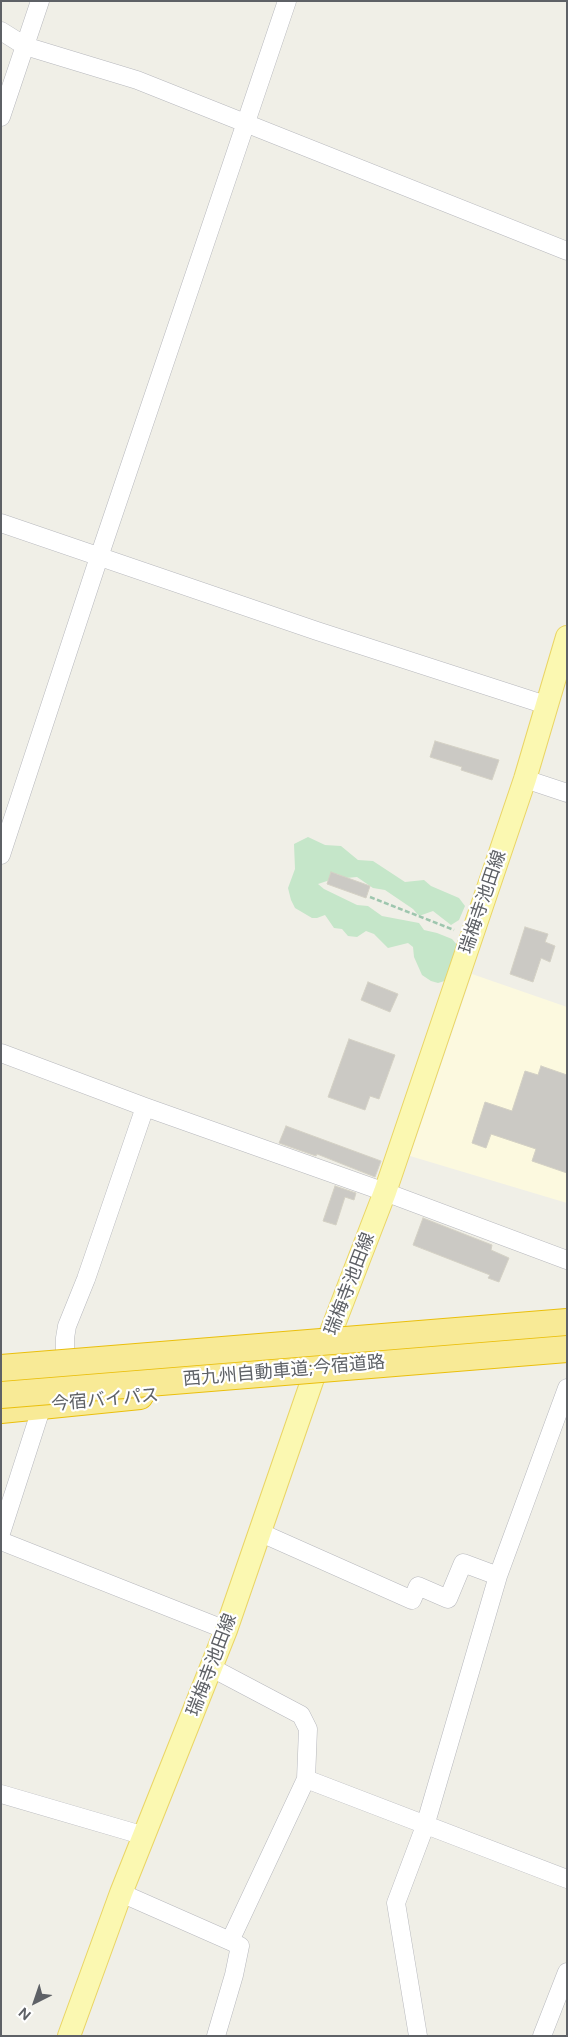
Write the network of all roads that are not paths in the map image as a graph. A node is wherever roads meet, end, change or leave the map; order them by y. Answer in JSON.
{"nodes":[{"id":1,"x":40,"y":1,"type":"edge"},
{"id":2,"x":287,"y":1,"type":"edge"},
{"id":3,"x":1,"y":31,"type":"edge"},
{"id":4,"x":25,"y":46,"type":"junction"},
{"id":5,"x":1,"y":116,"type":"edge"},
{"id":6,"x":246,"y":124,"type":"junction"},
{"id":7,"x":567,"y":251,"type":"edge"},
{"id":8,"x":1,"y":523,"type":"edge"},
{"id":9,"x":99,"y":557,"type":"junction"},
{"id":10,"x":567,"y":637,"type":"edge"},
{"id":11,"x":546,"y":705,"type":"junction"},
{"id":12,"x":525,"y":779,"type":"junction"},
{"id":13,"x":567,"y":793,"type":"edge"},
{"id":14,"x":1,"y":855,"type":"edge"},
{"id":15,"x":1,"y":1052,"type":"edge"},
{"id":16,"x":145,"y":1108,"type":"junction"},
{"id":17,"x":386,"y":1192,"type":"junction"},
{"id":18,"x":567,"y":1260,"type":"edge"},
{"id":19,"x":567,"y":1312,"type":"edge"},
{"id":20,"x":567,"y":1322,"type":"edge"},
{"id":21,"x":331,"y":1332,"type":"junction"},
{"id":22,"x":567,"y":1349,"type":"edge"},
{"id":23,"x":65,"y":1355,"type":"junction"},
{"id":24,"x":567,"y":1357,"type":"edge"},
{"id":25,"x":1,"y":1360,"type":"edge"},
{"id":26,"x":1,"y":1368,"type":"edge"},
{"id":27,"x":312,"y":1381,"type":"junction"},
{"id":28,"x":567,"y":1388,"type":"edge"},
{"id":29,"x":1,"y":1395,"type":"edge"},
{"id":30,"x":42,"y":1406,"type":"junction"},
{"id":31,"x":1,"y":1410,"type":"edge"},
{"id":32,"x":259,"y":1532,"type":"junction"},
{"id":33,"x":1,"y":1533,"type":"edge"},
{"id":34,"x":1,"y":1541,"type":"edge"},
{"id":35,"x":498,"y":1576,"type":"junction"},
{"id":36,"x":226,"y":1630,"type":"junction"},
{"id":37,"x":212,"y":1668,"type":"junction"},
{"id":38,"x":306,"y":1779,"type":"junction"},
{"id":39,"x":1,"y":1794,"type":"edge"},
{"id":40,"x":426,"y":1826,"type":"junction"},
{"id":41,"x":145,"y":1836,"type":"junction"},
{"id":42,"x":567,"y":1879,"type":"edge"},
{"id":43,"x":121,"y":1894,"type":"junction"},
{"id":44,"x":230,"y":1941,"type":"junction"},
{"id":45,"x":567,"y":1972,"type":"edge"},
{"id":46,"x":69,"y":2036,"type":"edge"},
{"id":47,"x":216,"y":2036,"type":"edge"},
{"id":48,"x":418,"y":2036,"type":"edge"},
{"id":49,"x":542,"y":2036,"type":"edge"}],
"edges":[{"from":1,"to":4,"type":"street"},
{"from":2,"to":6,"type":"street"},
{"from":3,"to":4,"type":"street"},
{"from":4,"to":5,"type":"street"},
{"from":4,"to":6,"type":"street"},
{"from":6,"to":7,"type":"street"},
{"from":6,"to":9,"type":"street"},
{"from":8,"to":9,"type":"street"},
{"from":9,"to":11,"type":"street"},
{"from":9,"to":14,"type":"street"},
{"from":10,"to":11,"type":"main road","name":"瑞梅寺池田線"},
{"from":11,"to":12,"type":"main road","name":"瑞梅寺池田線"},
{"from":12,"to":13,"type":"street"},
{"from":12,"to":17,"type":"main road","name":"瑞梅寺池田線"},
{"from":15,"to":16,"type":"street"},
{"from":16,"to":17,"type":"street"},
{"from":16,"to":23,"type":"street"},
{"from":17,"to":18,"type":"street"},
{"from":17,"to":21,"type":"main road","name":"瑞梅寺池田線"},
{"from":19,"to":21,"type":"highway"},
{"from":20,"to":26,"type":"highway","name":"西九州自動車道;今宿道路","bridge":true},
{"from":21,"to":23,"type":"highway"},
{"from":21,"to":27,"type":"main road","name":"瑞梅寺池田線"},
{"from":22,"to":29,"type":"highway","name":"西九州自動車道;今宿道路","bridge":true},
{"from":23,"to":25,"type":"highway"},
{"from":24,"to":27,"type":"highway","name":"今宿バイパス"},
{"from":27,"to":30,"type":"highway","name":"今宿バイパス"},
{"from":27,"to":32,"type":"main road","name":"瑞梅寺池田線"},
{"from":28,"to":35,"type":"street"},
{"from":30,"to":31,"type":"highway","name":"今宿バイパス"},
{"from":30,"to":33,"type":"street"},
{"from":32,"to":35,"type":"street"},
{"from":32,"to":36,"type":"main road","name":"瑞梅寺池田線"},
{"from":34,"to":36,"type":"street"},
{"from":35,"to":40,"type":"street"},
{"from":36,"to":37,"type":"main road","name":"瑞梅寺池田線"},
{"from":37,"to":38,"type":"street"},
{"from":37,"to":41,"type":"main road","name":"瑞梅寺池田線"},
{"from":38,"to":40,"type":"street"},
{"from":38,"to":44,"type":"street"},
{"from":39,"to":41,"type":"street"},
{"from":40,"to":42,"type":"street"},
{"from":40,"to":48,"type":"street"},
{"from":41,"to":43,"type":"main road","name":"瑞梅寺池田線"},
{"from":43,"to":44,"type":"street"},
{"from":43,"to":46,"type":"main road","name":"瑞梅寺池田線"},
{"from":44,"to":47,"type":"street"},
{"from":45,"to":49,"type":"street"}]}
